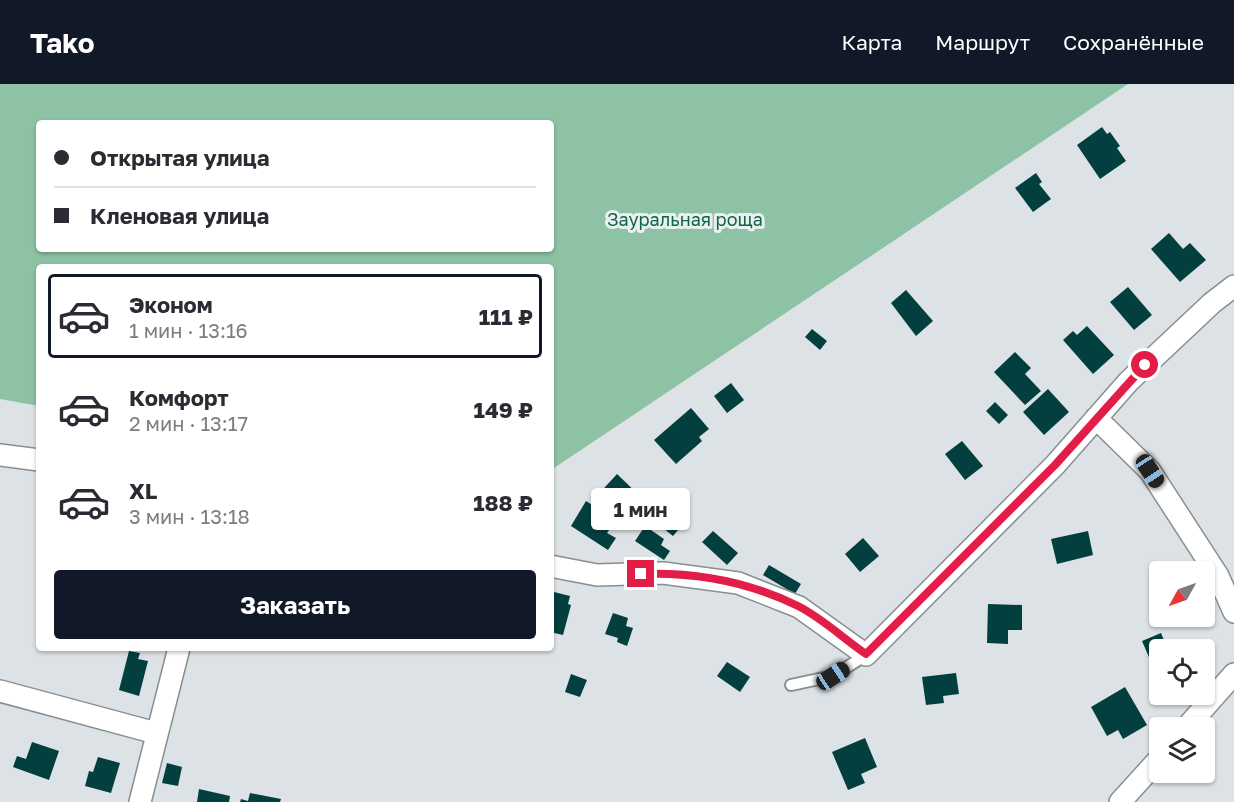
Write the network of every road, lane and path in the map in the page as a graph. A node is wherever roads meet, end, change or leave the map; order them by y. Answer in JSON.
{"nodes":[{"id":1,"x":1234,"y":286,"type":"edge"},
{"id":2,"x":1096,"y":418,"type":"junction"},
{"id":3,"x":0,"y":455,"type":"edge"},
{"id":4,"x":36,"y":460,"type":"edge"},
{"id":5,"x":554,"y":567,"type":"edge"},
{"id":6,"x":1234,"y":612,"type":"edge"},
{"id":7,"x":178,"y":651,"type":"edge"},
{"id":8,"x":866,"y":654,"type":"junction"},
{"id":9,"x":1234,"y":674,"type":"edge"},
{"id":10,"x":791,"y":685,"type":"dead end"},
{"id":11,"x":0,"y":691,"type":"edge"},
{"id":12,"x":1196,"y":717,"type":"edge"},
{"id":13,"x":156,"y":733,"type":"junction"},
{"id":14,"x":1149,"y":770,"type":"edge"},
{"id":15,"x":140,"y":802,"type":"edge"},
{"id":16,"x":1120,"y":802,"type":"edge"}],
"edges":[{"from":1,"to":2,"type":"street"},
{"from":2,"to":6,"type":"street"},
{"from":2,"to":8,"type":"street"},
{"from":3,"to":4,"type":"street"},
{"from":5,"to":8,"type":"street"},
{"from":7,"to":13,"type":"street"},
{"from":8,"to":10,"type":"lane"},
{"from":9,"to":12,"type":"street"},
{"from":11,"to":13,"type":"street"},
{"from":13,"to":15,"type":"street"},
{"from":14,"to":16,"type":"street"}]}
